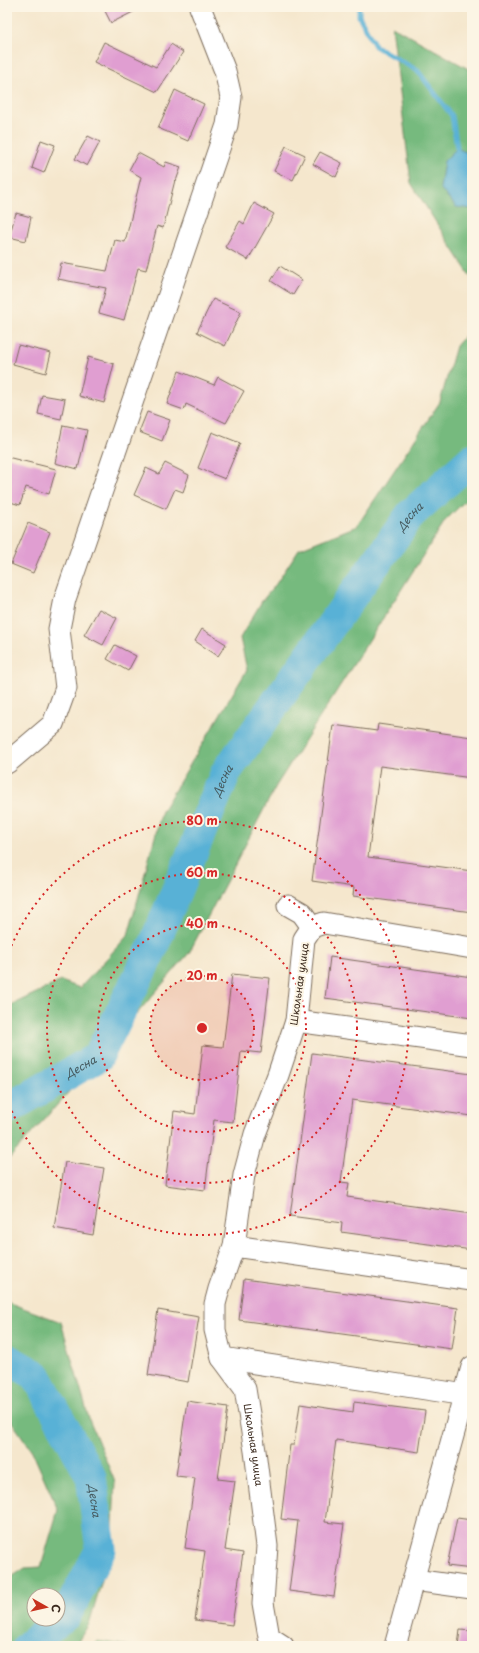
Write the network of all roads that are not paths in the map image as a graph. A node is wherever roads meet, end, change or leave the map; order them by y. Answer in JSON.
{"nodes":[{"id":1,"x":200,"y":7,"type":"edge"},
{"id":2,"x":7,"y":763,"type":"edge"},
{"id":3,"x":288,"y":905,"type":"dead end"},
{"id":4,"x":312,"y":926,"type":"junction"},
{"id":5,"x":472,"y":948,"type":"edge"},
{"id":6,"x":296,"y":1021,"type":"junction"},
{"id":7,"x":472,"y":1045,"type":"edge"},
{"id":8,"x":234,"y":1246,"type":"junction"},
{"id":9,"x":472,"y":1280,"type":"edge"},
{"id":10,"x":222,"y":1358,"type":"junction"},
{"id":11,"x":472,"y":1367,"type":"edge"},
{"id":12,"x":468,"y":1395,"type":"edge"},
{"id":13,"x":414,"y":1580,"type":"junction"},
{"id":14,"x":472,"y":1588,"type":"edge"},
{"id":15,"x":283,"y":1646,"type":"edge"},
{"id":16,"x":394,"y":1646,"type":"edge"}],
"edges":[{"from":1,"to":2,"type":"street"},
{"from":3,"to":4,"type":"street"},
{"from":4,"to":5,"type":"street"},
{"from":4,"to":6,"type":"street","name":"Школьная улица"},
{"from":6,"to":7,"type":"street"},
{"from":6,"to":8,"type":"street","name":"Школьная улица"},
{"from":8,"to":9,"type":"street"},
{"from":8,"to":10,"type":"street","name":"Школьная улица"},
{"from":10,"to":12,"type":"street"},
{"from":10,"to":15,"type":"street","name":"Школьная улица"},
{"from":11,"to":12,"type":"street"},
{"from":12,"to":13,"type":"street"},
{"from":13,"to":14,"type":"street"},
{"from":13,"to":16,"type":"street"}]}
